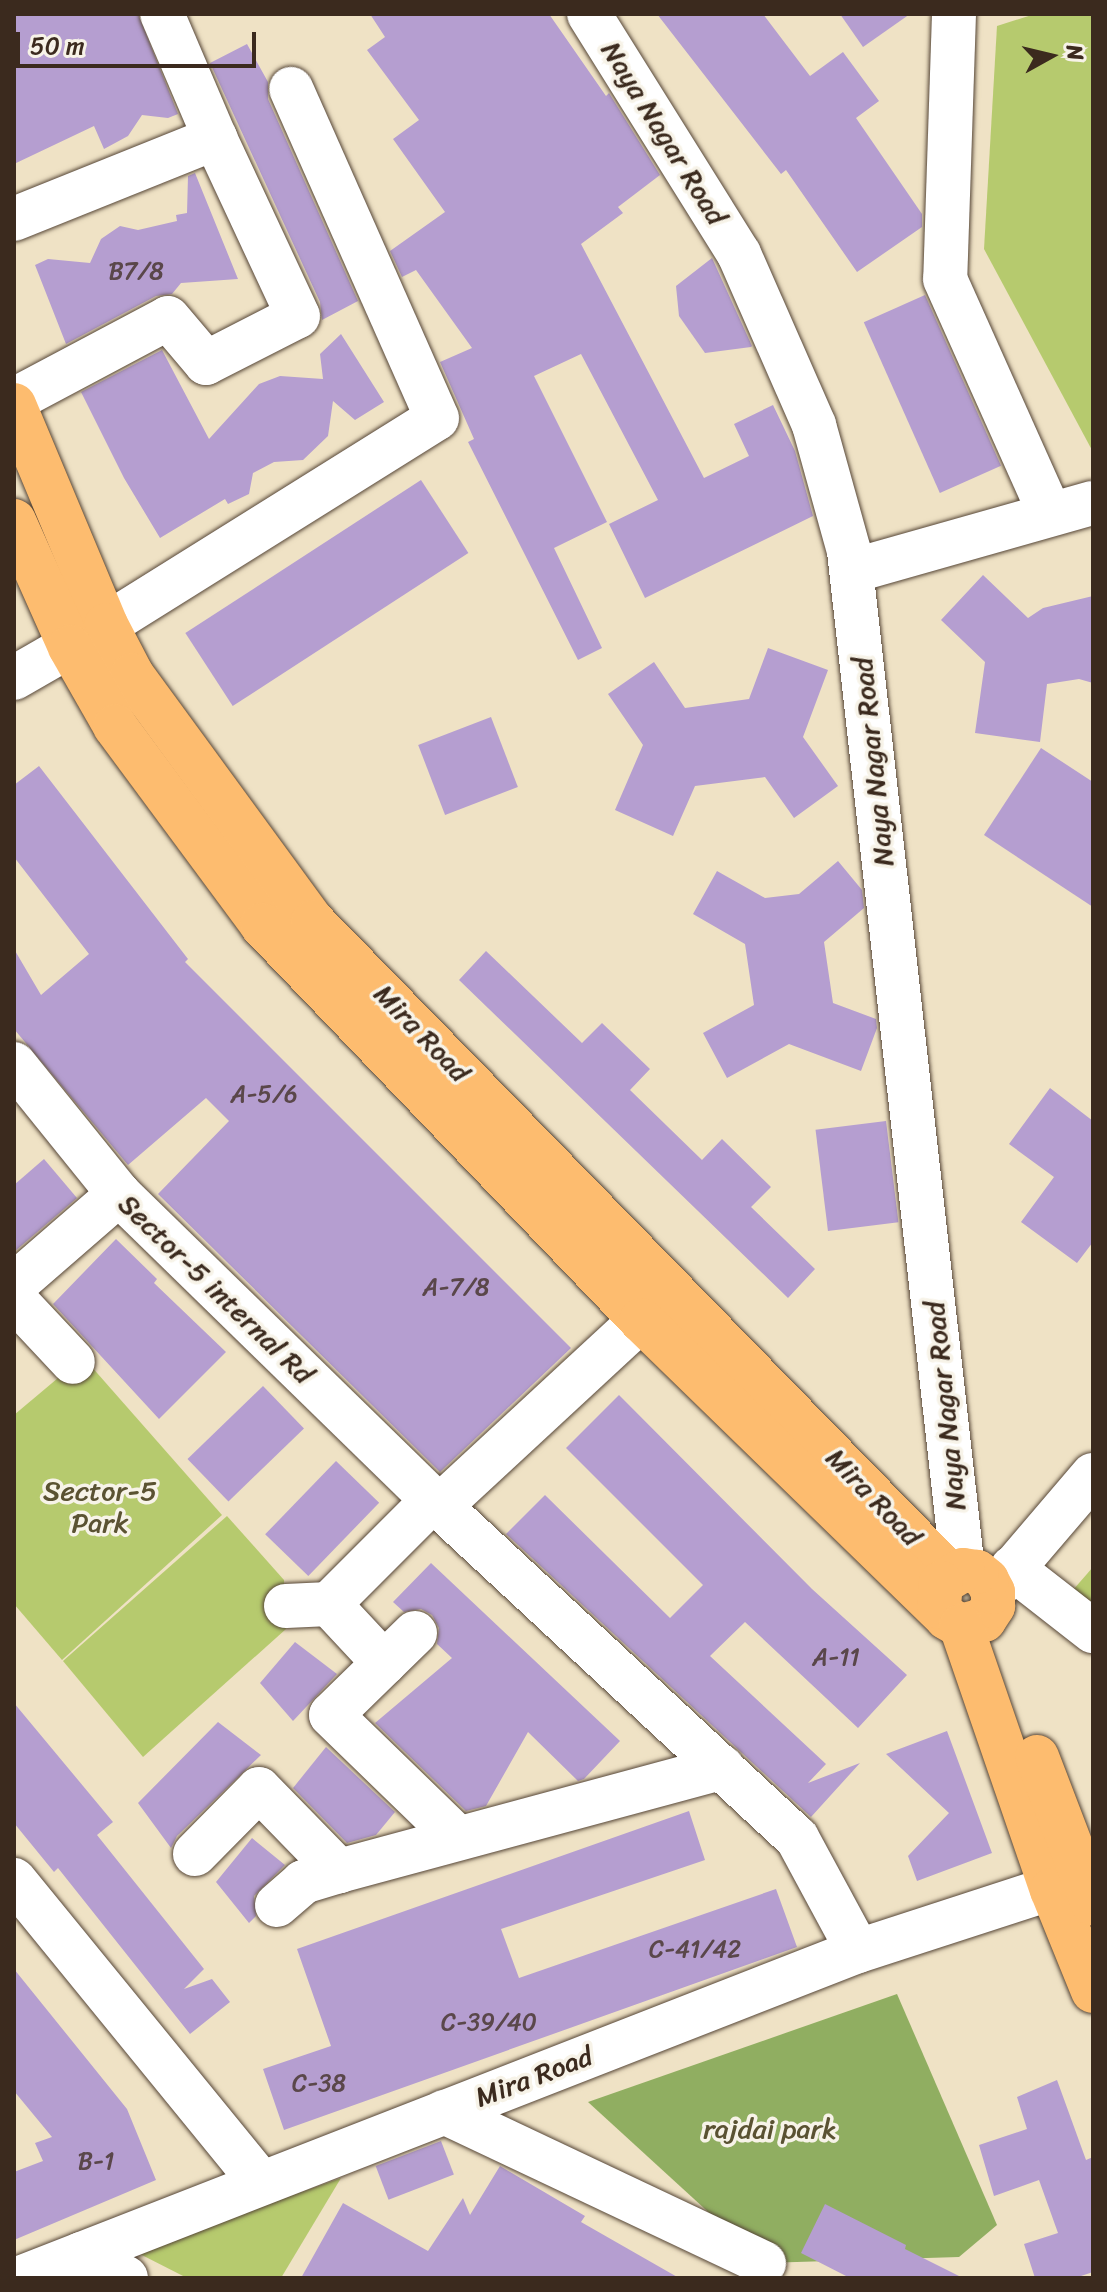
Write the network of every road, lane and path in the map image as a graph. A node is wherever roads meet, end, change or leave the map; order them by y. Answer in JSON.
{"nodes":[{"id":1,"x":162,"y":14,"type":"edge"},
{"id":2,"x":589,"y":14,"type":"edge"},
{"id":3,"x":954,"y":14,"type":"edge"},
{"id":4,"x":291,"y":89,"type":"dead end"},
{"id":5,"x":215,"y":138,"type":"junction"},
{"id":6,"x":14,"y":219,"type":"edge"},
{"id":7,"x":14,"y":402,"type":"edge"},
{"id":8,"x":1093,"y":503,"type":"edge"},
{"id":9,"x":1050,"y":514,"type":"junction"},
{"id":10,"x":14,"y":521,"type":"edge"},
{"id":11,"x":852,"y":571,"type":"junction"},
{"id":12,"x":88,"y":636,"type":"junction"},
{"id":13,"x":14,"y":678,"type":"edge"},
{"id":14,"x":14,"y":1064,"type":"edge"},
{"id":15,"x":119,"y":1194,"type":"junction"},
{"id":16,"x":14,"y":1285,"type":"edge"},
{"id":17,"x":14,"y":1299,"type":"edge"},
{"id":18,"x":641,"y":1320,"type":"junction"},
{"id":19,"x":73,"y":1362,"type":"dead end"},
{"id":20,"x":1093,"y":1475,"type":"edge"},
{"id":21,"x":437,"y":1503,"type":"junction"},
{"id":22,"x":972,"y":1594,"type":"junction"},
{"id":23,"x":329,"y":1604,"type":"junction"},
{"id":24,"x":286,"y":1606,"type":"dead end"},
{"id":25,"x":1093,"y":1631,"type":"edge"},
{"id":26,"x":722,"y":1768,"type":"junction"},
{"id":27,"x":458,"y":1838,"type":"junction"},
{"id":28,"x":195,"y":1854,"type":"dead end"},
{"id":29,"x":339,"y":1871,"type":"junction"},
{"id":30,"x":14,"y":1880,"type":"edge"},
{"id":31,"x":1076,"y":1891,"type":"edge"},
{"id":32,"x":277,"y":1905,"type":"dead end"},
{"id":33,"x":858,"y":1951,"type":"junction"},
{"id":34,"x":1093,"y":1991,"type":"edge"},
{"id":35,"x":444,"y":2112,"type":"junction"},
{"id":36,"x":261,"y":2183,"type":"junction"},
{"id":37,"x":81,"y":2254,"type":"junction"},
{"id":38,"x":771,"y":2273,"type":"edge"},
{"id":39,"x":20,"y":2278,"type":"edge"},
{"id":40,"x":126,"y":2278,"type":"edge"}],
"edges":[{"from":1,"to":5,"type":"street"},
{"from":2,"to":11,"type":"street","name":"Naya Nagar Road"},
{"from":3,"to":9,"type":"street"},
{"from":4,"to":12,"type":"street"},
{"from":5,"to":6,"type":"street"},
{"from":5,"to":7,"type":"street"},
{"from":7,"to":12,"type":"main road","name":"Mira Road"},
{"from":8,"to":9,"type":"street"},
{"from":9,"to":11,"type":"street"},
{"from":10,"to":12,"type":"main road","name":"Mira Road"},
{"from":11,"to":22,"type":"street","name":"Naya Nagar Road"},
{"from":12,"to":13,"type":"street"},
{"from":12,"to":18,"type":"main road","name":"Mira Road"},
{"from":12,"to":22,"type":"main road","name":"Mira Road"},
{"from":14,"to":15,"type":"street","name":"Sector-5 internal Rd"},
{"from":15,"to":16,"type":"street"},
{"from":15,"to":21,"type":"street","name":"Sector-5 internal Rd"},
{"from":17,"to":19,"type":"street"},
{"from":18,"to":21,"type":"street"},
{"from":18,"to":22,"type":"main road","name":"Mira Road"},
{"from":20,"to":22,"type":"street"},
{"from":21,"to":23,"type":"street"},
{"from":21,"to":26,"type":"street","name":"Sector-5 internal Rd"},
{"from":22,"to":25,"type":"street"},
{"from":22,"to":31,"type":"main road","name":"Mira Road"},
{"from":23,"to":24,"type":"street"},
{"from":23,"to":27,"type":"street"},
{"from":26,"to":27,"type":"street"},
{"from":26,"to":33,"type":"street","name":"Sector-5 internal Rd"},
{"from":27,"to":29,"type":"street"},
{"from":28,"to":29,"type":"street"},
{"from":29,"to":32,"type":"street"},
{"from":30,"to":36,"type":"street"},
{"from":31,"to":33,"type":"street","name":"Mira Road"},
{"from":31,"to":34,"type":"main road","name":"Mira Road"},
{"from":33,"to":35,"type":"street","name":"Mira Road"},
{"from":35,"to":36,"type":"street","name":"Mira Road"},
{"from":35,"to":38,"type":"street"},
{"from":36,"to":37,"type":"street","name":"Mira Road"},
{"from":37,"to":39,"type":"street","name":"Mira Road"},
{"from":37,"to":40,"type":"street"}]}
